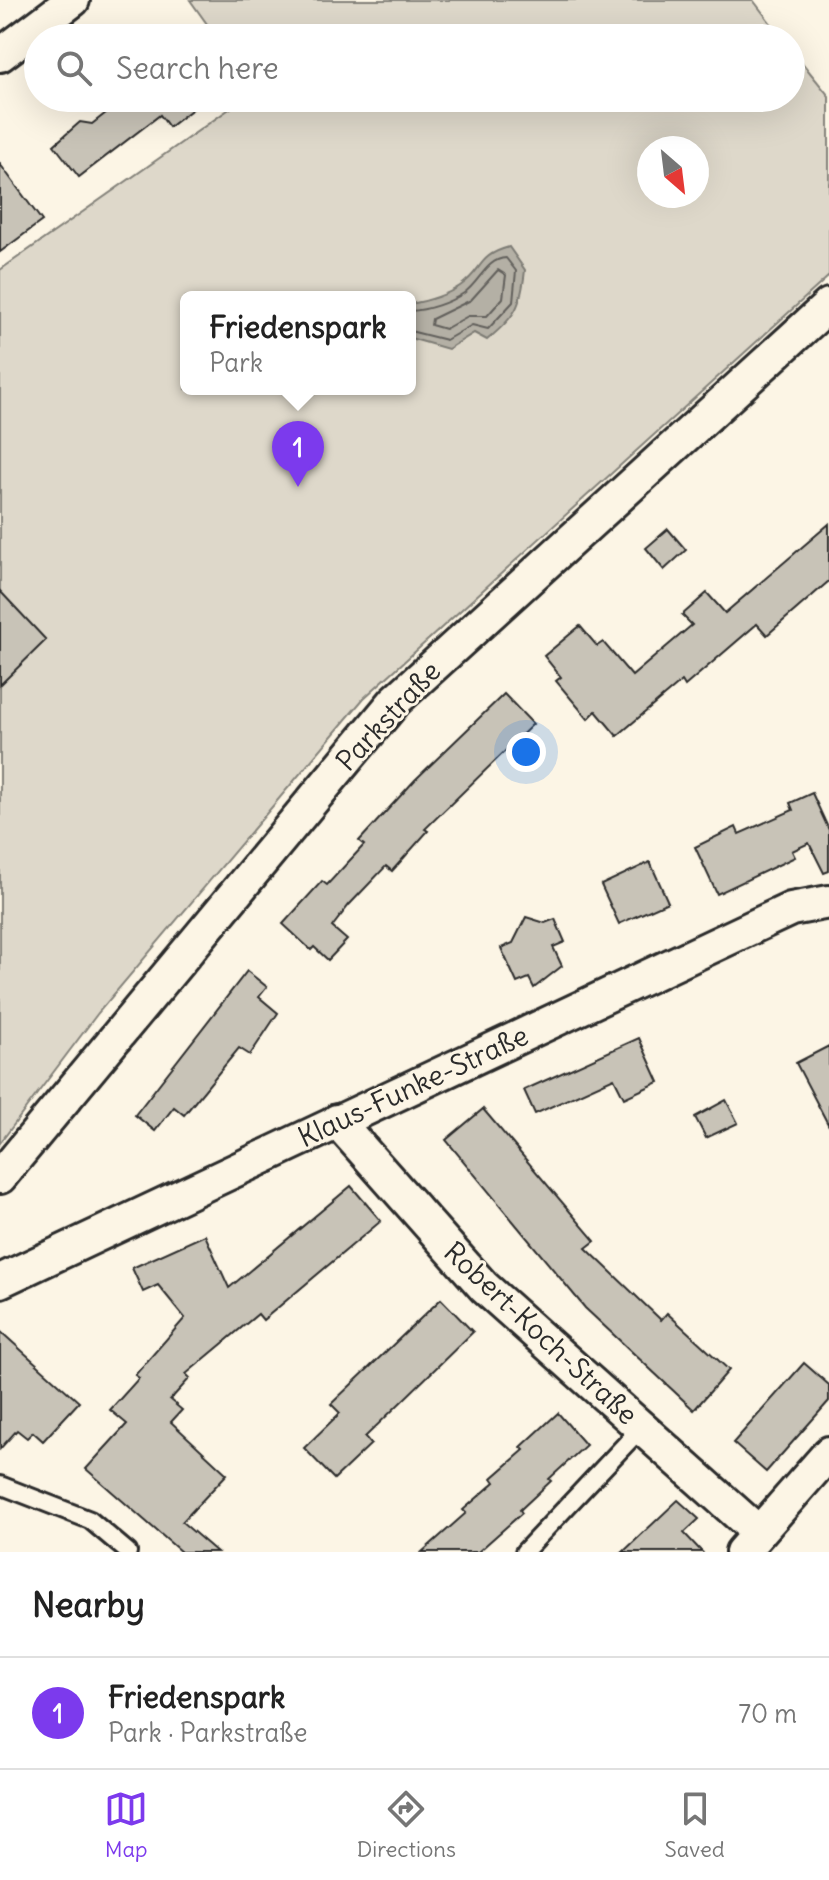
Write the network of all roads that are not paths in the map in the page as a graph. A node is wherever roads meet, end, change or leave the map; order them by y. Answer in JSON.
{"nodes":[{"id":1,"x":73,"y":0,"type":"edge"},
{"id":2,"x":41,"y":24,"type":"edge"},
{"id":3,"x":24,"y":37,"type":"edge"},
{"id":4,"x":0,"y":55,"type":"edge"},
{"id":5,"x":829,"y":305,"type":"edge"},
{"id":6,"x":829,"y":902,"type":"edge"},
{"id":7,"x":337,"y":1121,"type":"junction"},
{"id":8,"x":0,"y":1177,"type":"edge"},
{"id":9,"x":0,"y":1281,"type":"edge"},
{"id":10,"x":641,"y":1428,"type":"junction"},
{"id":11,"x":829,"y":1453,"type":"edge"},
{"id":12,"x":0,"y":1485,"type":"edge"},
{"id":13,"x":750,"y":1542,"type":"edge"},
{"id":14,"x":128,"y":1552,"type":"edge"},
{"id":15,"x":524,"y":1552,"type":"edge"}],
"edges":[{"from":1,"to":2,"type":"street"},
{"from":3,"to":4,"type":"street"},
{"from":5,"to":8,"type":"street","name":"Parkstraße"},
{"from":6,"to":7,"type":"street","name":"Klaus-Funke-Straße"},
{"from":7,"to":9,"type":"street","name":"Klaus-Funke-Straße"},
{"from":7,"to":10,"type":"street","name":"Robert-Koch-Straße"},
{"from":10,"to":13,"type":"street","name":"Robert-Koch-Straße"},
{"from":10,"to":15,"type":"lane"},
{"from":11,"to":13,"type":"street"},
{"from":12,"to":14,"type":"lane"}]}
